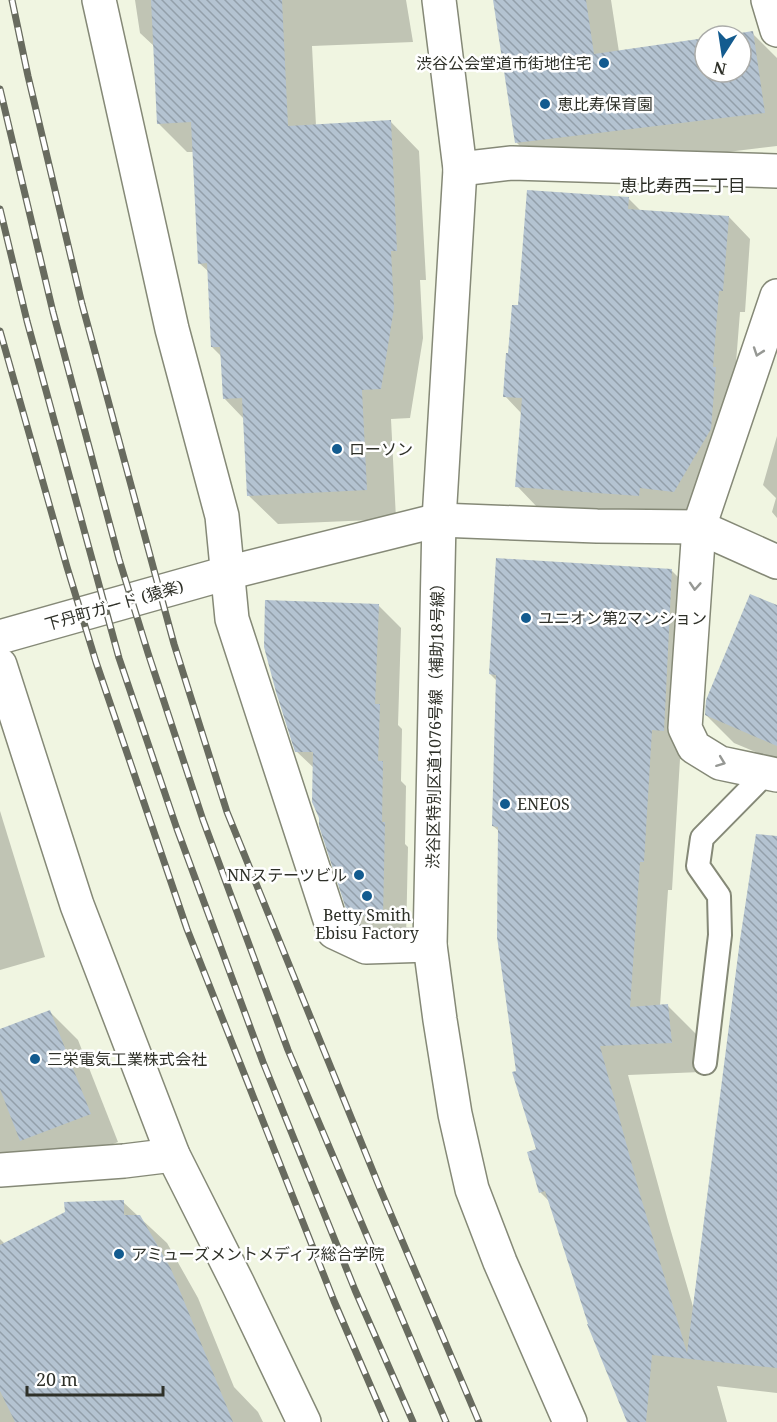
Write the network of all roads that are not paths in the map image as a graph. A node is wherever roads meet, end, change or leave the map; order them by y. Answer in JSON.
{"nodes":[{"id":1,"x":99,"y":0,"type":"edge"},
{"id":2,"x":439,"y":0,"type":"edge"},
{"id":3,"x":768,"y":0,"type":"edge"},
{"id":4,"x":777,"y":30,"type":"edge"},
{"id":5,"x":460,"y":169,"type":"junction"},
{"id":6,"x":777,"y":171,"type":"edge"},
{"id":7,"x":777,"y":296,"type":"edge"},
{"id":8,"x":440,"y":520,"type":"junction"},
{"id":9,"x":699,"y":527,"type":"junction"},
{"id":10,"x":777,"y":562,"type":"edge"},
{"id":11,"x":227,"y":573,"type":"junction"},
{"id":12,"x":0,"y":637,"type":"edge"},
{"id":13,"x":0,"y":665,"type":"edge"},
{"id":14,"x":771,"y":774,"type":"edge"},
{"id":15,"x":430,"y":945,"type":"junction"},
{"id":16,"x":705,"y":1063,"type":"dead end"},
{"id":17,"x":173,"y":1155,"type":"junction"},
{"id":18,"x":0,"y":1170,"type":"edge"},
{"id":19,"x":304,"y":1422,"type":"edge"},
{"id":20,"x":570,"y":1422,"type":"edge"}],
"edges":[{"from":1,"to":11,"type":"street"},
{"from":2,"to":5,"type":"street","name":"渋谷区特別区道1076号線（補助18号線）"},
{"from":3,"to":4,"type":"street"},
{"from":5,"to":6,"type":"street"},
{"from":5,"to":8,"type":"street","name":"渋谷区特別区道1076号線（補助18号線）"},
{"from":7,"to":9,"type":"street","one_way":true},
{"from":8,"to":9,"type":"street","name":"下丹町ガード (猿楽)"},
{"from":8,"to":11,"type":"street","name":"下丹町ガード (猿楽)"},
{"from":8,"to":15,"type":"street","name":"渋谷区特別区道1076号線（補助18号線）"},
{"from":9,"to":10,"type":"street"},
{"from":9,"to":14,"type":"street","one_way":true},
{"from":11,"to":12,"type":"street","name":"下丹町ガード (猿楽)"},
{"from":11,"to":15,"type":"street"},
{"from":13,"to":17,"type":"street"},
{"from":14,"to":16,"type":"lane"},
{"from":15,"to":20,"type":"street","name":"渋谷区特別区道1076号線（補助18号線）"},
{"from":17,"to":18,"type":"street"},
{"from":17,"to":19,"type":"street"}]}
